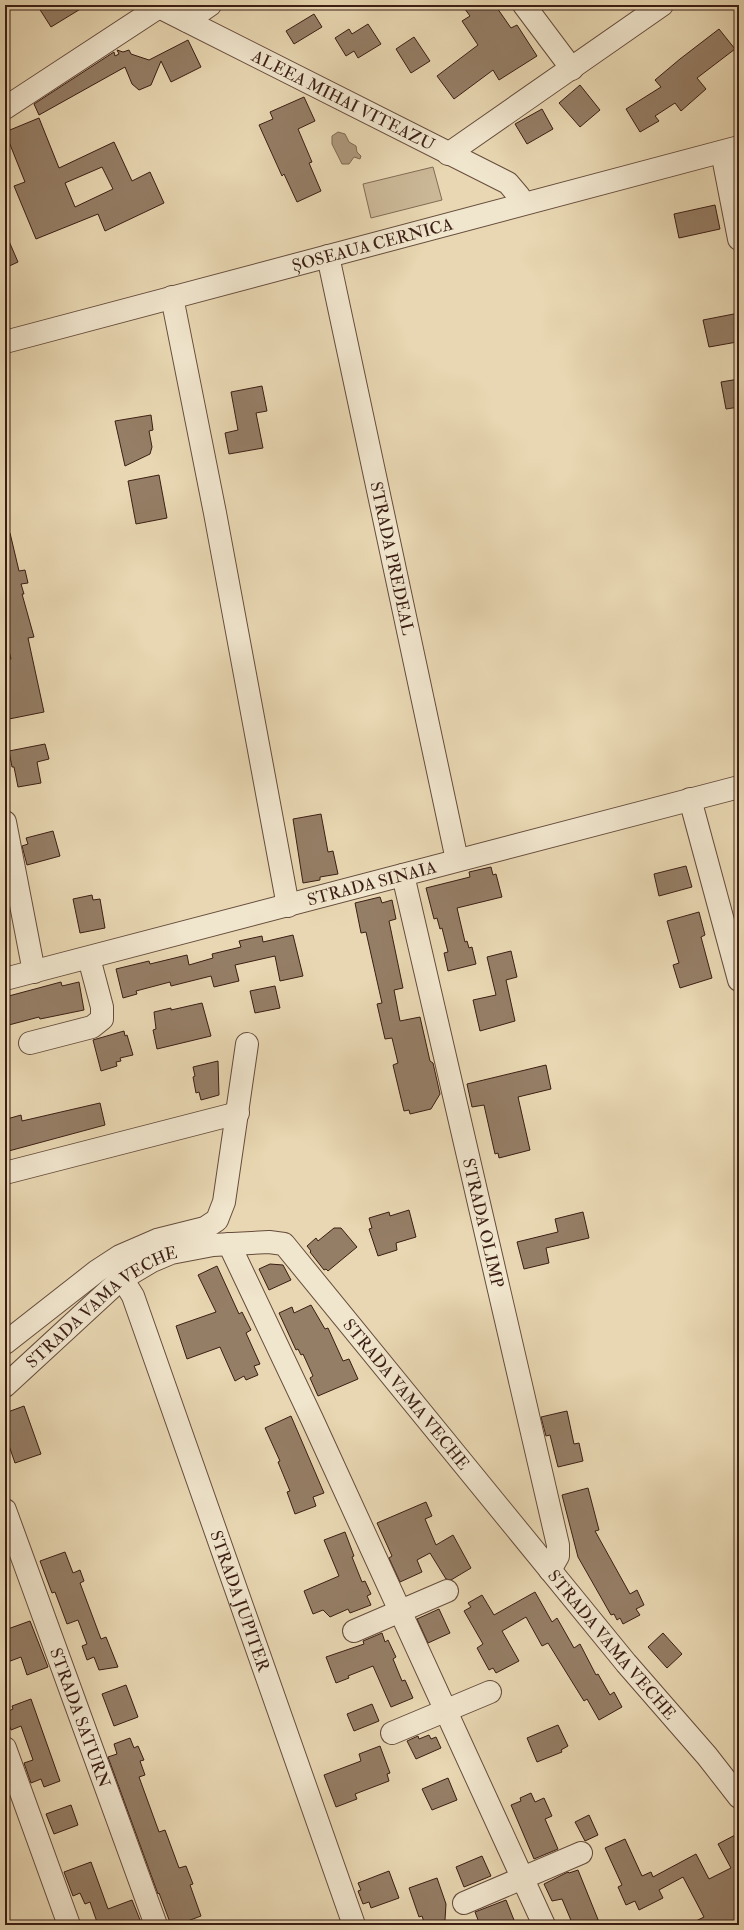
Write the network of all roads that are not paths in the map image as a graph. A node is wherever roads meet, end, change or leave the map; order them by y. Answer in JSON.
{"nodes":[{"id":1,"x":210,"y":5,"type":"edge"},
{"id":2,"x":524,"y":5,"type":"edge"},
{"id":3,"x":662,"y":5,"type":"edge"},
{"id":4,"x":157,"y":6,"type":"edge"},
{"id":5,"x":188,"y":21,"type":"junction"},
{"id":6,"x":572,"y":69,"type":"junction"},
{"id":7,"x":5,"y":108,"type":"edge"},
{"id":8,"x":730,"y":149,"type":"edge"},
{"id":9,"x":448,"y":154,"type":"junction"},
{"id":10,"x":522,"y":204,"type":"junction"},
{"id":11,"x":739,"y":239,"type":"edge"},
{"id":12,"x":328,"y":256,"type":"junction"},
{"id":13,"x":172,"y":297,"type":"junction"},
{"id":14,"x":5,"y":342,"type":"edge"},
{"id":15,"x":739,"y":787,"type":"edge"},
{"id":16,"x":690,"y":799,"type":"junction"},
{"id":17,"x":5,"y":822,"type":"edge"},
{"id":18,"x":457,"y":860,"type":"junction"},
{"id":19,"x":403,"y":875,"type":"junction"},
{"id":20,"x":288,"y":906,"type":"junction"},
{"id":21,"x":89,"y":958,"type":"junction"},
{"id":22,"x":34,"y":972,"type":"junction"},
{"id":23,"x":5,"y":979,"type":"edge"},
{"id":24,"x":739,"y":980,"type":"edge"},
{"id":25,"x":30,"y":1043,"type":"dead end"},
{"id":26,"x":247,"y":1044,"type":"dead end"},
{"id":27,"x":238,"y":1113,"type":"junction"},
{"id":28,"x":5,"y":1173,"type":"edge"},
{"id":29,"x":229,"y":1244,"type":"junction"},
{"id":30,"x":120,"y":1280,"type":"junction"},
{"id":31,"x":5,"y":1343,"type":"edge"},
{"id":32,"x":5,"y":1386,"type":"edge"},
{"id":33,"x":5,"y":1510,"type":"edge"},
{"id":34,"x":550,"y":1570,"type":"junction"},
{"id":35,"x":447,"y":1591,"type":"dead end"},
{"id":36,"x":399,"y":1611,"type":"junction"},
{"id":37,"x":354,"y":1631,"type":"dead end"},
{"id":38,"x":490,"y":1692,"type":"dead end"},
{"id":39,"x":445,"y":1711,"type":"junction"},
{"id":40,"x":392,"y":1733,"type":"dead end"},
{"id":41,"x":5,"y":1748,"type":"edge"},
{"id":42,"x":739,"y":1797,"type":"edge"},
{"id":43,"x":581,"y":1853,"type":"dead end"},
{"id":44,"x":523,"y":1878,"type":"junction"},
{"id":45,"x":464,"y":1903,"type":"dead end"},
{"id":46,"x":69,"y":1925,"type":"edge"},
{"id":47,"x":156,"y":1925,"type":"edge"},
{"id":48,"x":354,"y":1925,"type":"edge"},
{"id":49,"x":544,"y":1925,"type":"edge"}],
"edges":[{"from":1,"to":5,"type":"street"},
{"from":2,"to":6,"type":"street"},
{"from":3,"to":6,"type":"street"},
{"from":4,"to":5,"type":"street","name":"ALEEA MIHAI VITEAZU"},
{"from":4,"to":7,"type":"street"},
{"from":5,"to":9,"type":"street","name":"ALEEA MIHAI VITEAZU"},
{"from":6,"to":9,"type":"street"},
{"from":8,"to":10,"type":"street","name":"ȘOSEAUA CERNICA"},
{"from":8,"to":11,"type":"street"},
{"from":9,"to":10,"type":"street","name":"ALEEA MIHAI VITEAZU"},
{"from":10,"to":12,"type":"street","name":"ȘOSEAUA CERNICA"},
{"from":12,"to":13,"type":"street","name":"ȘOSEAUA CERNICA"},
{"from":12,"to":18,"type":"street","name":"STRADA PREDEAL"},
{"from":13,"to":14,"type":"street","name":"ȘOSEAUA CERNICA"},
{"from":13,"to":20,"type":"street"},
{"from":15,"to":16,"type":"street","name":"STRADA SINAIA"},
{"from":16,"to":18,"type":"street","name":"STRADA SINAIA"},
{"from":16,"to":24,"type":"street"},
{"from":17,"to":22,"type":"street"},
{"from":18,"to":19,"type":"street","name":"STRADA SINAIA"},
{"from":19,"to":20,"type":"street","name":"STRADA SINAIA"},
{"from":19,"to":34,"type":"street","name":"STRADA OLIMP"},
{"from":20,"to":21,"type":"street","name":"STRADA SINAIA"},
{"from":21,"to":22,"type":"street","name":"STRADA SINAIA"},
{"from":21,"to":25,"type":"street"},
{"from":22,"to":23,"type":"street","name":"STRADA SINAIA"},
{"from":26,"to":27,"type":"street"},
{"from":27,"to":28,"type":"street"},
{"from":27,"to":31,"type":"street"},
{"from":29,"to":30,"type":"street","name":"STRADA VAMA VECHE"},
{"from":29,"to":34,"type":"street","name":"STRADA VAMA VECHE"},
{"from":29,"to":36,"type":"street"},
{"from":30,"to":32,"type":"street","name":"STRADA VAMA VECHE"},
{"from":30,"to":48,"type":"street","name":"STRADA JUPITER"},
{"from":33,"to":47,"type":"street","name":"STRADA SATURN"},
{"from":34,"to":42,"type":"street","name":"STRADA VAMA VECHE"},
{"from":35,"to":36,"type":"street"},
{"from":36,"to":37,"type":"street"},
{"from":36,"to":39,"type":"street"},
{"from":38,"to":39,"type":"street"},
{"from":39,"to":40,"type":"street"},
{"from":39,"to":44,"type":"street"},
{"from":41,"to":46,"type":"street"},
{"from":43,"to":44,"type":"street"},
{"from":44,"to":45,"type":"street"},
{"from":44,"to":49,"type":"street"}]}
